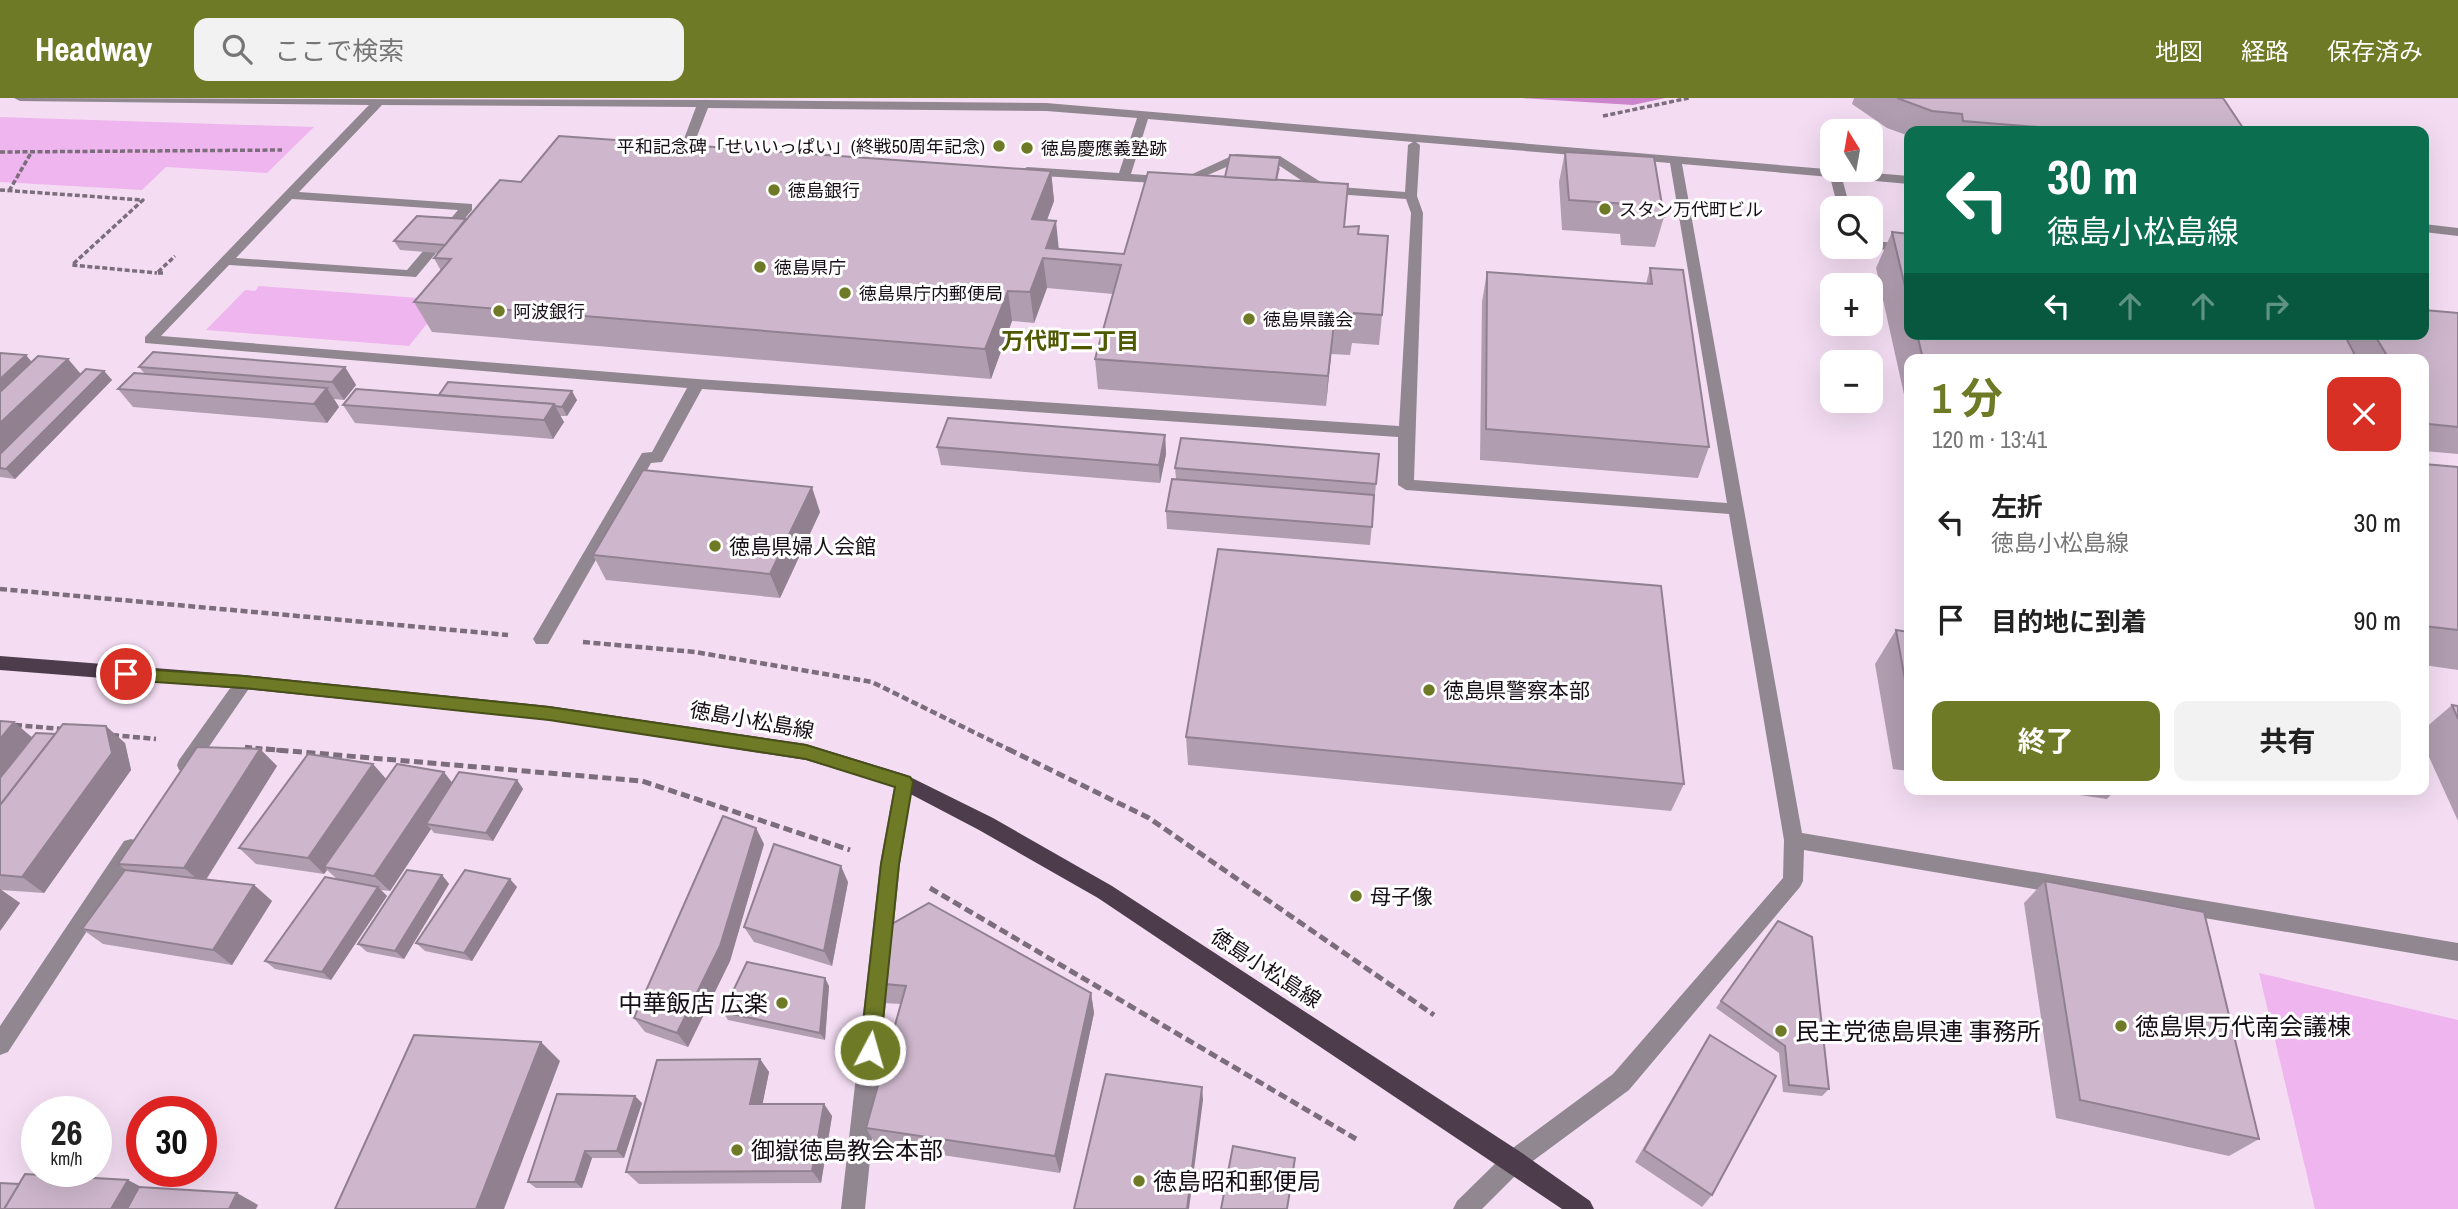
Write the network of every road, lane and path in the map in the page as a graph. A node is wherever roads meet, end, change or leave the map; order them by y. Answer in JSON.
{"nodes":[{"id":1,"x":20,"y":98,"type":"edge"},
{"id":2,"x":1689,"y":98,"type":"edge"},
{"id":3,"x":379,"y":101,"type":"junction"},
{"id":4,"x":704,"y":103,"type":"junction"},
{"id":5,"x":1144,"y":114,"type":"junction"},
{"id":6,"x":1600,"y":117,"type":"dead end"},
{"id":7,"x":1414,"y":145,"type":"dead end"},
{"id":8,"x":290,"y":150,"type":"dead end"},
{"id":9,"x":0,"y":152,"type":"edge"},
{"id":10,"x":31,"y":153,"type":"junction"},
{"id":11,"x":712,"y":154,"type":"edge"},
{"id":12,"x":1675,"y":159,"type":"junction"},
{"id":13,"x":1014,"y":171,"type":"edge"},
{"id":14,"x":1820,"y":173,"type":"edge"},
{"id":15,"x":1124,"y":177,"type":"junction"},
{"id":16,"x":1883,"y":178,"type":"edge"},
{"id":17,"x":1904,"y":180,"type":"edge"},
{"id":18,"x":1182,"y":181,"type":"junction"},
{"id":19,"x":1208,"y":183,"type":"edge"},
{"id":20,"x":1298,"y":188,"type":"edge"},
{"id":21,"x":0,"y":190,"type":"edge"},
{"id":22,"x":1324,"y":190,"type":"junction"},
{"id":23,"x":9,"y":191,"type":"junction"},
{"id":24,"x":289,"y":195,"type":"junction"},
{"id":25,"x":1411,"y":196,"type":"junction"},
{"id":26,"x":2429,"y":229,"type":"edge"},
{"id":27,"x":2458,"y":232,"type":"edge"},
{"id":28,"x":1883,"y":246,"type":"edge"},
{"id":29,"x":1904,"y":248,"type":"edge"},
{"id":30,"x":226,"y":261,"type":"junction"},
{"id":31,"x":157,"y":273,"type":"dead end"},
{"id":32,"x":697,"y":384,"type":"junction"},
{"id":33,"x":1406,"y":432,"type":"junction"},
{"id":34,"x":1738,"y":509,"type":"junction"},
{"id":35,"x":0,"y":589,"type":"edge"},
{"id":36,"x":542,"y":639,"type":"junction"},
{"id":37,"x":0,"y":663,"type":"edge"},
{"id":38,"x":244,"y":682,"type":"junction"},
{"id":39,"x":13,"y":724,"type":"edge"},
{"id":40,"x":66,"y":730,"type":"edge"},
{"id":41,"x":107,"y":734,"type":"edge"},
{"id":42,"x":200,"y":743,"type":"junction"},
{"id":43,"x":177,"y":778,"type":"edge"},
{"id":44,"x":904,"y":782,"type":"junction"},
{"id":45,"x":138,"y":836,"type":"edge"},
{"id":46,"x":1794,"y":840,"type":"junction"},
{"id":47,"x":890,"y":864,"type":"junction"},
{"id":48,"x":2458,"y":952,"type":"edge"},
{"id":49,"x":1434,"y":1015,"type":"dead end"},
{"id":50,"x":0,"y":1045,"type":"edge"},
{"id":51,"x":1356,"y":1139,"type":"dead end"},
{"id":52,"x":1514,"y":1161,"type":"junction"},
{"id":53,"x":853,"y":1209,"type":"edge"},
{"id":54,"x":1465,"y":1209,"type":"edge"},
{"id":55,"x":1582,"y":1209,"type":"edge"}],
"edges":[{"from":1,"to":3,"type":"street"},
{"from":2,"to":6,"type":"path"},
{"from":3,"to":4,"type":"street"},
{"from":3,"to":24,"type":"street"},
{"from":4,"to":5,"type":"street"},
{"from":4,"to":11,"type":"street"},
{"from":5,"to":12,"type":"street"},
{"from":5,"to":15,"type":"street"},
{"from":7,"to":25,"type":"street"},
{"from":8,"to":10,"type":"path"},
{"from":9,"to":10,"type":"path"},
{"from":10,"to":23,"type":"path"},
{"from":12,"to":14,"type":"street"},
{"from":12,"to":34,"type":"street"},
{"from":13,"to":15,"type":"street"},
{"from":15,"to":18,"type":"street"},
{"from":16,"to":17,"type":"street"},
{"from":18,"to":19,"type":"street"},
{"from":18,"to":22,"type":"street"},
{"from":20,"to":22,"type":"street"},
{"from":21,"to":23,"type":"path"},
{"from":22,"to":25,"type":"street"},
{"from":23,"to":31,"type":"path"},
{"from":24,"to":30,"type":"street"},
{"from":24,"to":30,"type":"street"},
{"from":25,"to":33,"type":"street"},
{"from":26,"to":27,"type":"street"},
{"from":28,"to":29,"type":"street"},
{"from":30,"to":32,"type":"street"},
{"from":32,"to":33,"type":"street"},
{"from":32,"to":36,"type":"street"},
{"from":33,"to":34,"type":"street"},
{"from":34,"to":46,"type":"street"},
{"from":35,"to":36,"type":"path"},
{"from":36,"to":49,"type":"path"},
{"from":37,"to":38,"type":"main road","name":"徳島小松島線"},
{"from":38,"to":42,"type":"street"},
{"from":38,"to":44,"type":"main road","name":"徳島小松島線"},
{"from":39,"to":40,"type":"path"},
{"from":41,"to":42,"type":"path"},
{"from":42,"to":43,"type":"street"},
{"from":42,"to":47,"type":"path"},
{"from":44,"to":47,"type":"street"},
{"from":44,"to":52,"type":"main road","name":"徳島小松島線"},
{"from":45,"to":50,"type":"street"},
{"from":46,"to":48,"type":"street"},
{"from":46,"to":52,"type":"street"},
{"from":47,"to":51,"type":"path"},
{"from":47,"to":53,"type":"street"},
{"from":52,"to":54,"type":"street"},
{"from":52,"to":55,"type":"main road","name":"徳島小松島線"}]}
